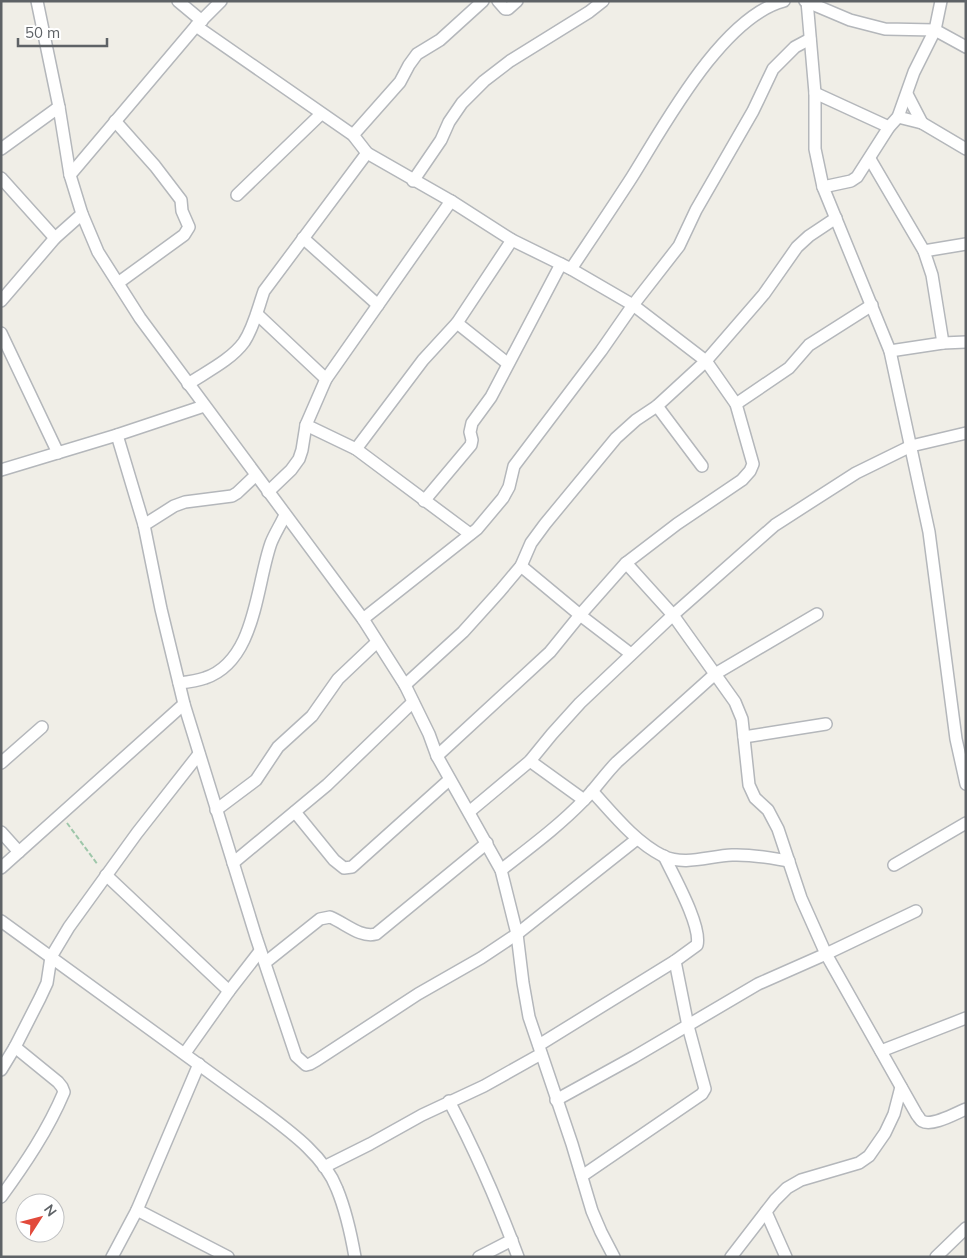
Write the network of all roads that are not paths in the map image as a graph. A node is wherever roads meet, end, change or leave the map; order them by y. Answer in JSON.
{"nodes":[{"id":1,"x":37,"y":1,"type":"edge"},
{"id":2,"x":178,"y":1,"type":"edge"},
{"id":3,"x":222,"y":1,"type":"edge"},
{"id":4,"x":483,"y":1,"type":"edge"},
{"id":5,"x":498,"y":1,"type":"edge"},
{"id":6,"x":517,"y":1,"type":"edge"},
{"id":7,"x":602,"y":1,"type":"edge"},
{"id":8,"x":784,"y":1,"type":"edge"},
{"id":9,"x":806,"y":1,"type":"edge"},
{"id":10,"x":941,"y":1,"type":"edge"},
{"id":11,"x":199,"y":23,"type":"junction"},
{"id":12,"x":935,"y":30,"type":"junction"},
{"id":13,"x":810,"y":39,"type":"junction"},
{"id":14,"x":966,"y":47,"type":"edge"},
{"id":15,"x":815,"y":93,"type":"junction"},
{"id":16,"x":907,"y":94,"type":"junction"},
{"id":17,"x":59,"y":107,"type":"junction"},
{"id":18,"x":321,"y":114,"type":"junction"},
{"id":19,"x":898,"y":117,"type":"junction"},
{"id":20,"x":115,"y":122,"type":"junction"},
{"id":21,"x":922,"y":123,"type":"junction"},
{"id":22,"x":889,"y":127,"type":"junction"},
{"id":23,"x":353,"y":135,"type":"junction"},
{"id":24,"x":1,"y":148,"type":"edge"},
{"id":25,"x":966,"y":149,"type":"edge"},
{"id":26,"x":367,"y":153,"type":"junction"},
{"id":27,"x":870,"y":159,"type":"junction"},
{"id":28,"x":70,"y":175,"type":"junction"},
{"id":29,"x":1,"y":178,"type":"edge"},
{"id":30,"x":413,"y":181,"type":"junction"},
{"id":31,"x":823,"y":187,"type":"junction"},
{"id":32,"x":237,"y":195,"type":"dead end"},
{"id":33,"x":451,"y":202,"type":"junction"},
{"id":34,"x":82,"y":214,"type":"junction"},
{"id":35,"x":836,"y":218,"type":"junction"},
{"id":36,"x":55,"y":238,"type":"junction"},
{"id":37,"x":303,"y":238,"type":"junction"},
{"id":38,"x":512,"y":240,"type":"junction"},
{"id":39,"x":966,"y":244,"type":"edge"},
{"id":40,"x":924,"y":251,"type":"junction"},
{"id":41,"x":566,"y":267,"type":"junction"},
{"id":42,"x":118,"y":283,"type":"junction"},
{"id":43,"x":1,"y":301,"type":"edge"},
{"id":44,"x":378,"y":305,"type":"junction"},
{"id":45,"x":633,"y":305,"type":"junction"},
{"id":46,"x":872,"y":305,"type":"junction"},
{"id":47,"x":257,"y":314,"type":"junction"},
{"id":48,"x":457,"y":323,"type":"junction"},
{"id":49,"x":1,"y":333,"type":"edge"},
{"id":50,"x":966,"y":342,"type":"edge"},
{"id":51,"x":943,"y":343,"type":"junction"},
{"id":52,"x":890,"y":351,"type":"junction"},
{"id":53,"x":706,"y":361,"type":"junction"},
{"id":54,"x":508,"y":363,"type":"junction"},
{"id":55,"x":326,"y":379,"type":"junction"},
{"id":56,"x":188,"y":384,"type":"junction"},
{"id":57,"x":736,"y":404,"type":"junction"},
{"id":58,"x":204,"y":406,"type":"junction"},
{"id":59,"x":657,"y":406,"type":"junction"},
{"id":60,"x":306,"y":425,"type":"junction"},
{"id":61,"x":966,"y":433,"type":"edge"},
{"id":62,"x":117,"y":435,"type":"junction"},
{"id":63,"x":911,"y":446,"type":"junction"},
{"id":64,"x":356,"y":449,"type":"junction"},
{"id":65,"x":58,"y":454,"type":"junction"},
{"id":66,"x":702,"y":466,"type":"dead end"},
{"id":67,"x":1,"y":470,"type":"edge"},
{"id":68,"x":256,"y":475,"type":"junction"},
{"id":69,"x":268,"y":492,"type":"junction"},
{"id":70,"x":424,"y":501,"type":"junction"},
{"id":71,"x":285,"y":515,"type":"junction"},
{"id":72,"x":144,"y":525,"type":"junction"},
{"id":73,"x":470,"y":534,"type":"junction"},
{"id":74,"x":626,"y":563,"type":"junction"},
{"id":75,"x":521,"y":566,"type":"junction"},
{"id":76,"x":817,"y":614,"type":"dead end"},
{"id":77,"x":580,"y":615,"type":"junction"},
{"id":78,"x":673,"y":615,"type":"junction"},
{"id":79,"x":363,"y":619,"type":"junction"},
{"id":80,"x":377,"y":642,"type":"junction"},
{"id":81,"x":631,"y":654,"type":"junction"},
{"id":82,"x":715,"y":674,"type":"junction"},
{"id":83,"x":179,"y":683,"type":"junction"},
{"id":84,"x":405,"y":686,"type":"junction"},
{"id":85,"x":414,"y":702,"type":"junction"},
{"id":86,"x":184,"y":704,"type":"junction"},
{"id":87,"x":826,"y":724,"type":"dead end"},
{"id":88,"x":42,"y":727,"type":"dead end"},
{"id":89,"x":744,"y":737,"type":"junction"},
{"id":90,"x":199,"y":754,"type":"junction"},
{"id":91,"x":437,"y":756,"type":"junction"},
{"id":92,"x":530,"y":761,"type":"junction"},
{"id":93,"x":1,"y":763,"type":"edge"},
{"id":94,"x":449,"y":780,"type":"junction"},
{"id":95,"x":966,"y":784,"type":"edge"},
{"id":96,"x":588,"y":796,"type":"junction"},
{"id":97,"x":216,"y":810,"type":"junction"},
{"id":98,"x":295,"y":812,"type":"junction"},
{"id":99,"x":469,"y":812,"type":"junction"},
{"id":100,"x":966,"y":824,"type":"edge"},
{"id":101,"x":1,"y":832,"type":"edge"},
{"id":102,"x":638,"y":839,"type":"junction"},
{"id":103,"x":487,"y":843,"type":"junction"},
{"id":104,"x":19,"y":852,"type":"junction"},
{"id":105,"x":664,"y":856,"type":"junction"},
{"id":106,"x":789,"y":861,"type":"junction"},
{"id":107,"x":233,"y":863,"type":"junction"},
{"id":108,"x":894,"y":864,"type":"dead end"},
{"id":109,"x":1,"y":868,"type":"edge"},
{"id":110,"x":501,"y":870,"type":"junction"},
{"id":111,"x":106,"y":875,"type":"junction"},
{"id":112,"x":916,"y":911,"type":"dead end"},
{"id":113,"x":1,"y":921,"type":"edge"},
{"id":114,"x":518,"y":934,"type":"junction"},
{"id":115,"x":260,"y":950,"type":"junction"},
{"id":116,"x":826,"y":954,"type":"junction"},
{"id":117,"x":51,"y":957,"type":"junction"},
{"id":118,"x":675,"y":961,"type":"junction"},
{"id":119,"x":266,"y":962,"type":"junction"},
{"id":120,"x":229,"y":990,"type":"junction"},
{"id":121,"x":966,"y":1018,"type":"edge"},
{"id":122,"x":688,"y":1026,"type":"junction"},
{"id":123,"x":15,"y":1048,"type":"junction"},
{"id":124,"x":540,"y":1050,"type":"junction"},
{"id":125,"x":881,"y":1051,"type":"junction"},
{"id":126,"x":185,"y":1053,"type":"junction"},
{"id":127,"x":199,"y":1064,"type":"junction"},
{"id":128,"x":1,"y":1070,"type":"edge"},
{"id":129,"x":901,"y":1087,"type":"junction"},
{"id":130,"x":556,"y":1100,"type":"junction"},
{"id":131,"x":450,"y":1101,"type":"junction"},
{"id":132,"x":966,"y":1110,"type":"edge"},
{"id":133,"x":324,"y":1167,"type":"junction"},
{"id":134,"x":582,"y":1176,"type":"junction"},
{"id":135,"x":1,"y":1197,"type":"edge"},
{"id":136,"x":137,"y":1210,"type":"junction"},
{"id":137,"x":766,"y":1212,"type":"junction"},
{"id":138,"x":966,"y":1228,"type":"edge"},
{"id":139,"x":512,"y":1240,"type":"junction"},
{"id":140,"x":112,"y":1257,"type":"edge"},
{"id":141,"x":228,"y":1257,"type":"edge"},
{"id":142,"x":355,"y":1257,"type":"edge"},
{"id":143,"x":479,"y":1257,"type":"edge"},
{"id":144,"x":518,"y":1257,"type":"edge"},
{"id":145,"x":614,"y":1257,"type":"edge"},
{"id":146,"x":730,"y":1257,"type":"edge"},
{"id":147,"x":786,"y":1257,"type":"edge"},
{"id":148,"x":936,"y":1257,"type":"edge"}],
"edges":[{"from":1,"to":17,"type":"street"},
{"from":2,"to":11,"type":"street"},
{"from":3,"to":11,"type":"street"},
{"from":4,"to":23,"type":"street"},
{"from":5,"to":6,"type":"street"},
{"from":7,"to":30,"type":"street"},
{"from":8,"to":41,"type":"street"},
{"from":9,"to":12,"type":"street"},
{"from":9,"to":13,"type":"street"},
{"from":10,"to":12,"type":"street"},
{"from":11,"to":18,"type":"street"},
{"from":11,"to":20,"type":"street"},
{"from":12,"to":14,"type":"street"},
{"from":12,"to":16,"type":"street"},
{"from":13,"to":15,"type":"street"},
{"from":13,"to":45,"type":"street"},
{"from":15,"to":22,"type":"street"},
{"from":15,"to":31,"type":"street"},
{"from":16,"to":19,"type":"street"},
{"from":16,"to":21,"type":"street"},
{"from":17,"to":24,"type":"street"},
{"from":17,"to":28,"type":"street"},
{"from":18,"to":23,"type":"street"},
{"from":18,"to":32,"type":"street"},
{"from":19,"to":21,"type":"street"},
{"from":19,"to":22,"type":"street"},
{"from":20,"to":28,"type":"street"},
{"from":20,"to":42,"type":"street"},
{"from":21,"to":25,"type":"street"},
{"from":22,"to":27,"type":"street"},
{"from":23,"to":26,"type":"street"},
{"from":26,"to":30,"type":"street"},
{"from":26,"to":37,"type":"street"},
{"from":27,"to":31,"type":"street"},
{"from":27,"to":40,"type":"street"},
{"from":28,"to":34,"type":"street"},
{"from":29,"to":36,"type":"street"},
{"from":30,"to":33,"type":"street"},
{"from":31,"to":35,"type":"street"},
{"from":33,"to":38,"type":"street"},
{"from":33,"to":44,"type":"street"},
{"from":34,"to":36,"type":"street"},
{"from":34,"to":42,"type":"street"},
{"from":35,"to":46,"type":"street"},
{"from":35,"to":53,"type":"street"},
{"from":36,"to":43,"type":"street"},
{"from":37,"to":44,"type":"street"},
{"from":37,"to":47,"type":"street"},
{"from":38,"to":41,"type":"street"},
{"from":38,"to":48,"type":"street"},
{"from":39,"to":40,"type":"street"},
{"from":40,"to":51,"type":"street"},
{"from":41,"to":45,"type":"street"},
{"from":41,"to":54,"type":"street"},
{"from":42,"to":56,"type":"street"},
{"from":44,"to":55,"type":"street"},
{"from":45,"to":53,"type":"street"},
{"from":45,"to":73,"type":"street"},
{"from":46,"to":52,"type":"street"},
{"from":46,"to":57,"type":"street"},
{"from":47,"to":55,"type":"street"},
{"from":47,"to":56,"type":"street"},
{"from":48,"to":54,"type":"street"},
{"from":48,"to":64,"type":"street"},
{"from":49,"to":65,"type":"street"},
{"from":50,"to":51,"type":"street"},
{"from":51,"to":52,"type":"street"},
{"from":52,"to":63,"type":"street"},
{"from":53,"to":57,"type":"street"},
{"from":53,"to":59,"type":"street"},
{"from":54,"to":70,"type":"street"},
{"from":55,"to":60,"type":"street"},
{"from":56,"to":58,"type":"street"},
{"from":57,"to":74,"type":"street"},
{"from":58,"to":62,"type":"street"},
{"from":58,"to":68,"type":"street"},
{"from":59,"to":66,"type":"street"},
{"from":59,"to":75,"type":"street"},
{"from":60,"to":64,"type":"street"},
{"from":60,"to":69,"type":"street"},
{"from":61,"to":63,"type":"street"},
{"from":62,"to":65,"type":"street"},
{"from":62,"to":72,"type":"street"},
{"from":63,"to":78,"type":"street"},
{"from":63,"to":95,"type":"street"},
{"from":64,"to":70,"type":"street"},
{"from":65,"to":67,"type":"street"},
{"from":68,"to":69,"type":"street"},
{"from":68,"to":72,"type":"street"},
{"from":69,"to":71,"type":"street"},
{"from":70,"to":73,"type":"street"},
{"from":71,"to":79,"type":"street"},
{"from":71,"to":83,"type":"street"},
{"from":72,"to":83,"type":"street"},
{"from":73,"to":79,"type":"street"},
{"from":74,"to":77,"type":"street"},
{"from":74,"to":78,"type":"street"},
{"from":75,"to":77,"type":"street"},
{"from":75,"to":84,"type":"street"},
{"from":76,"to":82,"type":"street"},
{"from":77,"to":81,"type":"street"},
{"from":77,"to":91,"type":"street"},
{"from":78,"to":81,"type":"street"},
{"from":78,"to":82,"type":"street"},
{"from":79,"to":80,"type":"street"},
{"from":80,"to":84,"type":"street"},
{"from":80,"to":97,"type":"street"},
{"from":81,"to":92,"type":"street"},
{"from":82,"to":89,"type":"street"},
{"from":82,"to":96,"type":"street"},
{"from":83,"to":86,"type":"street"},
{"from":84,"to":85,"type":"street"},
{"from":85,"to":91,"type":"street"},
{"from":85,"to":98,"type":"street"},
{"from":86,"to":90,"type":"street"},
{"from":86,"to":104,"type":"street"},
{"from":87,"to":89,"type":"street"},
{"from":88,"to":93,"type":"street"},
{"from":89,"to":106,"type":"street"},
{"from":90,"to":97,"type":"street"},
{"from":90,"to":111,"type":"street"},
{"from":91,"to":94,"type":"street"},
{"from":92,"to":96,"type":"street"},
{"from":92,"to":99,"type":"street"},
{"from":94,"to":98,"type":"street"},
{"from":94,"to":99,"type":"street"},
{"from":96,"to":102,"type":"street"},
{"from":96,"to":110,"type":"street"},
{"from":97,"to":107,"type":"street"},
{"from":98,"to":107,"type":"street"},
{"from":99,"to":103,"type":"street"},
{"from":100,"to":108,"type":"street"},
{"from":101,"to":104,"type":"street"},
{"from":102,"to":105,"type":"street"},
{"from":102,"to":114,"type":"street"},
{"from":103,"to":110,"type":"street"},
{"from":103,"to":119,"type":"street"},
{"from":104,"to":109,"type":"street"},
{"from":105,"to":106,"type":"street"},
{"from":105,"to":118,"type":"street"},
{"from":106,"to":116,"type":"street"},
{"from":107,"to":115,"type":"street"},
{"from":110,"to":114,"type":"street"},
{"from":111,"to":117,"type":"street"},
{"from":111,"to":120,"type":"street"},
{"from":112,"to":116,"type":"street"},
{"from":113,"to":117,"type":"street"},
{"from":114,"to":119,"type":"street"},
{"from":114,"to":124,"type":"street"},
{"from":115,"to":119,"type":"street"},
{"from":115,"to":120,"type":"street"},
{"from":116,"to":122,"type":"street"},
{"from":116,"to":125,"type":"street"},
{"from":117,"to":123,"type":"street"},
{"from":117,"to":126,"type":"street"},
{"from":118,"to":122,"type":"street"},
{"from":118,"to":124,"type":"street"},
{"from":120,"to":126,"type":"street"},
{"from":121,"to":125,"type":"street"},
{"from":122,"to":130,"type":"street"},
{"from":122,"to":134,"type":"street"},
{"from":123,"to":128,"type":"street"},
{"from":123,"to":135,"type":"street"},
{"from":124,"to":130,"type":"street"},
{"from":124,"to":131,"type":"street"},
{"from":125,"to":129,"type":"street"},
{"from":126,"to":127,"type":"street"},
{"from":127,"to":133,"type":"street"},
{"from":127,"to":136,"type":"street"},
{"from":129,"to":132,"type":"street"},
{"from":129,"to":137,"type":"street"},
{"from":130,"to":134,"type":"street"},
{"from":131,"to":133,"type":"street"},
{"from":131,"to":139,"type":"street"},
{"from":133,"to":142,"type":"street"},
{"from":134,"to":145,"type":"street"},
{"from":136,"to":140,"type":"street"},
{"from":136,"to":141,"type":"street"},
{"from":137,"to":146,"type":"street"},
{"from":137,"to":147,"type":"street"},
{"from":138,"to":148,"type":"street"},
{"from":139,"to":143,"type":"street"},
{"from":139,"to":144,"type":"street"}]}
